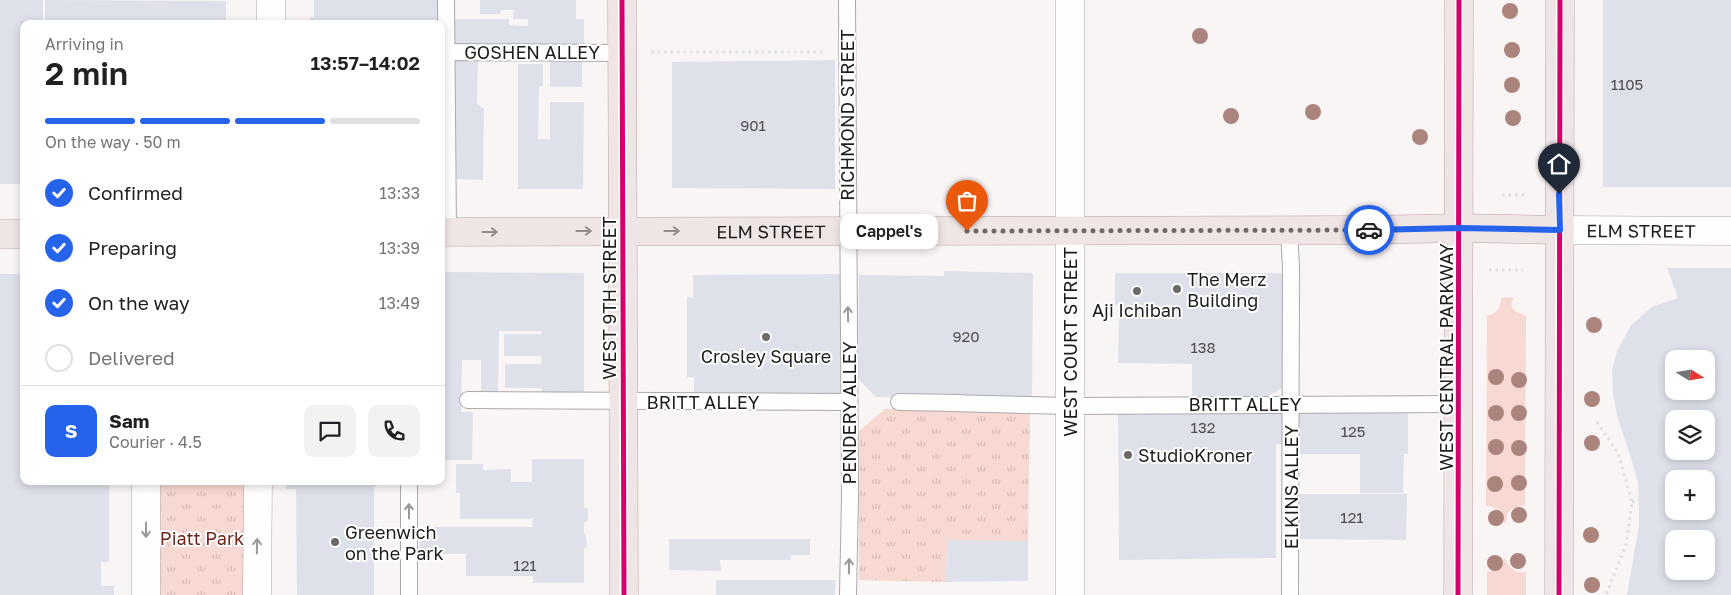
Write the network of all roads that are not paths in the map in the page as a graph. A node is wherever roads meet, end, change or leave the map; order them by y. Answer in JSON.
{"nodes":[{"id":1,"x":271,"y":0,"type":"edge"},
{"id":2,"x":446,"y":0,"type":"edge"},
{"id":3,"x":622,"y":0,"type":"edge"},
{"id":4,"x":847,"y":0,"type":"edge"},
{"id":5,"x":1070,"y":0,"type":"edge"},
{"id":6,"x":1459,"y":0,"type":"edge"},
{"id":7,"x":1560,"y":0,"type":"edge"},
{"id":8,"x":271,"y":20,"type":"edge"},
{"id":9,"x":445,"y":26,"type":"edge"},
{"id":10,"x":445,"y":52,"type":"edge"},
{"id":11,"x":623,"y":53,"type":"junction"},
{"id":12,"x":1460,"y":228,"type":"junction"},
{"id":13,"x":847,"y":230,"type":"junction"},
{"id":14,"x":1070,"y":230,"type":"junction"},
{"id":15,"x":1289,"y":230,"type":"junction"},
{"id":16,"x":1560,"y":230,"type":"junction"},
{"id":17,"x":623,"y":231,"type":"junction"},
{"id":18,"x":1731,"y":231,"type":"edge"},
{"id":19,"x":445,"y":232,"type":"edge"},
{"id":20,"x":0,"y":234,"type":"edge"},
{"id":21,"x":20,"y":234,"type":"edge"},
{"id":22,"x":468,"y":400,"type":"dead end"},
{"id":23,"x":623,"y":401,"type":"junction"},
{"id":24,"x":849,"y":402,"type":"junction"},
{"id":25,"x":899,"y":402,"type":"dead end"},
{"id":26,"x":1291,"y":404,"type":"junction"},
{"id":27,"x":1459,"y":404,"type":"junction"},
{"id":28,"x":1070,"y":406,"type":"junction"},
{"id":29,"x":146,"y":485,"type":"edge"},
{"id":30,"x":258,"y":485,"type":"edge"},
{"id":31,"x":408,"y":485,"type":"edge"},
{"id":32,"x":146,"y":595,"type":"edge"},
{"id":33,"x":257,"y":595,"type":"edge"},
{"id":34,"x":409,"y":595,"type":"edge"},
{"id":35,"x":624,"y":595,"type":"edge"},
{"id":36,"x":848,"y":595,"type":"edge"},
{"id":37,"x":1070,"y":595,"type":"edge"},
{"id":38,"x":1290,"y":595,"type":"edge"},
{"id":39,"x":1458,"y":595,"type":"edge"},
{"id":40,"x":1559,"y":595,"type":"edge"}],
"edges":[{"from":1,"to":8,"type":"street"},
{"from":2,"to":9,"type":"lane"},
{"from":3,"to":11,"type":"main road","name":"WEST 9TH STREET"},
{"from":4,"to":13,"type":"lane","name":"RICHMOND STREET"},
{"from":5,"to":14,"type":"street","name":"WEST COURT STREET"},
{"from":6,"to":12,"type":"main road","name":"WEST CENTRAL PARKWAY"},
{"from":7,"to":16,"type":"main road"},
{"from":10,"to":11,"type":"lane","name":"GOSHEN ALLEY"},
{"from":11,"to":17,"type":"main road","name":"WEST 9TH STREET"},
{"from":12,"to":15,"type":"main road","name":"ELM STREET"},
{"from":12,"to":16,"type":"main road","name":"ELM STREET"},
{"from":12,"to":27,"type":"main road","name":"WEST CENTRAL PARKWAY"},
{"from":13,"to":14,"type":"main road","name":"ELM STREET"},
{"from":17,"to":13,"type":"main road","name":"ELM STREET","one_way":true},
{"from":24,"to":13,"type":"lane","name":"PENDERY ALLEY","one_way":true},
{"from":14,"to":15,"type":"main road","name":"ELM STREET"},
{"from":14,"to":28,"type":"street","name":"WEST COURT STREET"},
{"from":15,"to":26,"type":"lane","name":"ELKINS ALLEY"},
{"from":16,"to":18,"type":"street","name":"ELM STREET"},
{"from":16,"to":40,"type":"main road"},
{"from":19,"to":17,"type":"main road","name":"ELM STREET","one_way":true},
{"from":17,"to":23,"type":"main road","name":"WEST 9TH STREET"},
{"from":20,"to":21,"type":"main road"},
{"from":22,"to":23,"type":"lane","name":"BRITT ALLEY"},
{"from":23,"to":24,"type":"lane","name":"BRITT ALLEY"},
{"from":23,"to":35,"type":"main road","name":"WEST 9TH STREET"},
{"from":36,"to":24,"type":"lane","name":"PENDERY ALLEY","one_way":true},
{"from":25,"to":28,"type":"lane","name":"BRITT ALLEY"},
{"from":26,"to":27,"type":"lane","name":"BRITT ALLEY"},
{"from":26,"to":28,"type":"lane","name":"BRITT ALLEY"},
{"from":26,"to":38,"type":"lane","name":"ELKINS ALLEY"},
{"from":27,"to":39,"type":"main road","name":"WEST CENTRAL PARKWAY"},
{"from":28,"to":37,"type":"street","name":"WEST COURT STREET"},
{"from":29,"to":32,"type":"street","one_way":true},
{"from":33,"to":30,"type":"street","one_way":true},
{"from":34,"to":31,"type":"lane","one_way":true}]}
